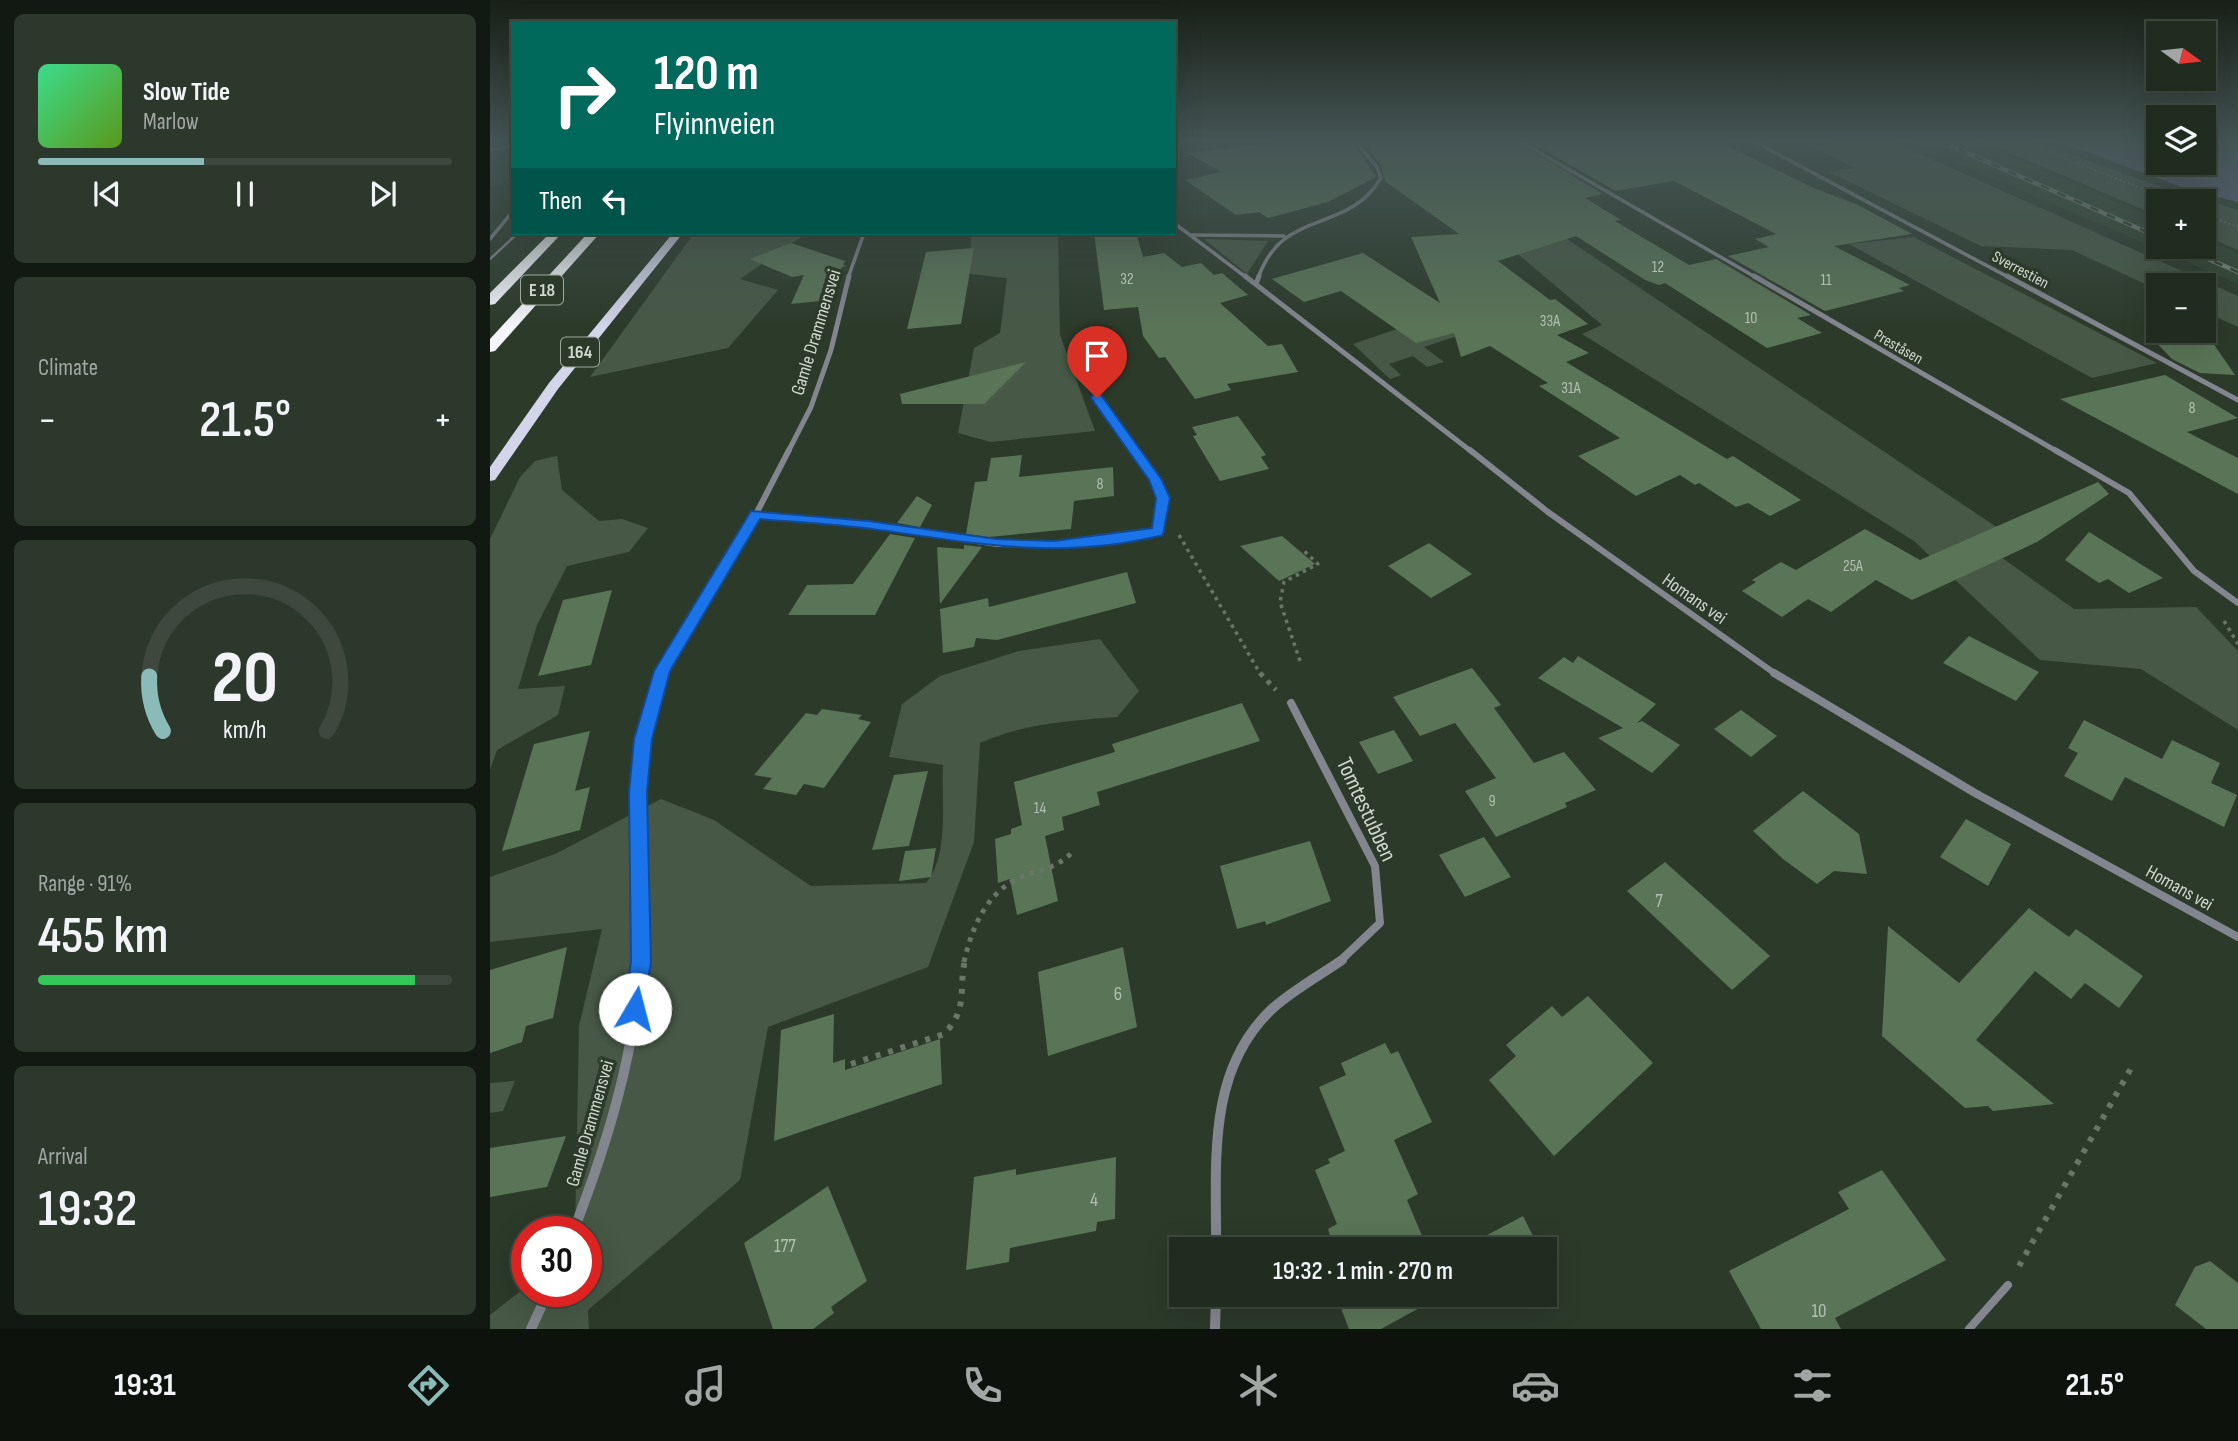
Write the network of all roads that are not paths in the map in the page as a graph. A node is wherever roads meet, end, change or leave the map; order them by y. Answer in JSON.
{"nodes":[{"id":1,"x":1357,"y":204,"type":"edge"},
{"id":2,"x":1628,"y":204,"type":"edge"},
{"id":3,"x":1871,"y":204,"type":"edge"},
{"id":4,"x":511,"y":213,"type":"edge"},
{"id":5,"x":1176,"y":224,"type":"edge"},
{"id":6,"x":516,"y":235,"type":"edge"},
{"id":7,"x":554,"y":235,"type":"edge"},
{"id":8,"x":592,"y":235,"type":"edge"},
{"id":9,"x":676,"y":235,"type":"edge"},
{"id":10,"x":863,"y":235,"type":"edge"},
{"id":11,"x":1191,"y":235,"type":"junction"},
{"id":12,"x":1284,"y":236,"type":"junction"},
{"id":13,"x":490,"y":239,"type":"edge"},
{"id":14,"x":490,"y":259,"type":"edge"},
{"id":15,"x":1256,"y":284,"type":"junction"},
{"id":16,"x":490,"y":301,"type":"edge"},
{"id":17,"x":490,"y":348,"type":"edge"},
{"id":18,"x":1097,"y":398,"type":"dead end"},
{"id":19,"x":2238,"y":400,"type":"edge"},
{"id":20,"x":490,"y":477,"type":"edge"},
{"id":21,"x":756,"y":514,"type":"junction"},
{"id":22,"x":1158,"y":532,"type":"joint"},
{"id":23,"x":2238,"y":603,"type":"edge"},
{"id":24,"x":1291,"y":703,"type":"road end"},
{"id":25,"x":2238,"y":937,"type":"edge"},
{"id":26,"x":579,"y":1216,"type":"edge"},
{"id":27,"x":1216,"y":1237,"type":"edge"},
{"id":28,"x":2008,"y":1286,"type":"road end"},
{"id":29,"x":541,"y":1307,"type":"edge"},
{"id":30,"x":1216,"y":1307,"type":"edge"},
{"id":31,"x":531,"y":1329,"type":"edge"},
{"id":32,"x":1216,"y":1329,"type":"edge"},
{"id":33,"x":1969,"y":1329,"type":"edge"}],
"edges":[{"from":1,"to":12,"type":"street"},
{"from":2,"to":23,"type":"street","name":"Preståsen"},
{"from":3,"to":19,"type":"street","name":"Sverrestien"},
{"from":4,"to":13,"type":"street"},
{"from":5,"to":11,"type":"street","name":"Homans vei"},
{"from":6,"to":14,"type":"lane"},
{"from":7,"to":16,"type":"highway","number":"E 18"},
{"from":8,"to":17,"type":"highway","number":"E 18"},
{"from":9,"to":20,"type":"main road","number":"164"},
{"from":10,"to":21,"type":"street","name":"Gamle Drammensvei"},
{"from":11,"to":12,"type":"street"},
{"from":11,"to":15,"type":"street","name":"Homans vei"},
{"from":12,"to":15,"type":"street"},
{"from":15,"to":25,"type":"street","name":"Homans vei"},
{"from":18,"to":22,"type":"lane"},
{"from":21,"to":22,"type":"street"},
{"from":21,"to":26,"type":"street","name":"Gamle Drammensvei"},
{"from":24,"to":27,"type":"street","name":"Tomtestubben"},
{"from":28,"to":33,"type":"lane"},
{"from":29,"to":31,"type":"street"},
{"from":30,"to":32,"type":"street"}]}
